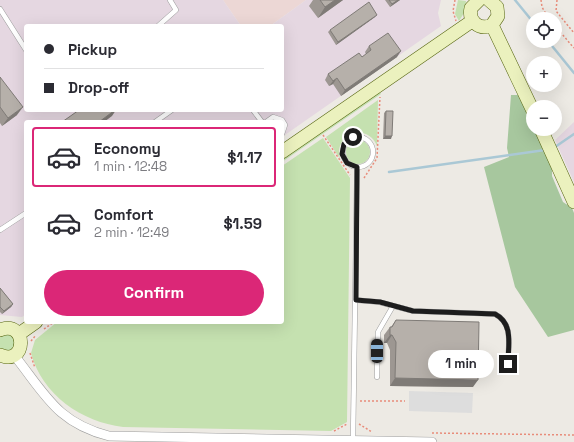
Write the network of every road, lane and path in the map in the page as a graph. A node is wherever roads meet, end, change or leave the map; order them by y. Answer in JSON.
{"nodes":[{"id":1,"x":170,"y":0,"type":"edge"},
{"id":2,"x":479,"y":0,"type":"edge"},
{"id":3,"x":489,"y":0,"type":"edge"},
{"id":4,"x":541,"y":0,"type":"edge"},
{"id":5,"x":557,"y":0,"type":"edge"},
{"id":6,"x":501,"y":5,"type":"edge"},
{"id":7,"x":0,"y":9,"type":"edge"},
{"id":8,"x":545,"y":12,"type":"edge"},
{"id":9,"x":472,"y":21,"type":"junction"},
{"id":10,"x":160,"y":24,"type":"edge"},
{"id":11,"x":492,"y":25,"type":"junction"},
{"id":12,"x":574,"y":33,"type":"edge"},
{"id":13,"x":562,"y":34,"type":"edge"},
{"id":14,"x":24,"y":47,"type":"edge"},
{"id":15,"x":574,"y":48,"type":"edge"},
{"id":16,"x":380,"y":96,"type":"dead end"},
{"id":17,"x":528,"y":100,"type":"edge"},
{"id":18,"x":169,"y":112,"type":"edge"},
{"id":19,"x":158,"y":120,"type":"edge"},
{"id":20,"x":269,"y":120,"type":"edge"},
{"id":21,"x":282,"y":120,"type":"edge"},
{"id":22,"x":323,"y":135,"type":"dead end"},
{"id":23,"x":544,"y":136,"type":"edge"},
{"id":24,"x":284,"y":151,"type":"edge"},
{"id":25,"x":357,"y":167,"type":"junction"},
{"id":26,"x":352,"y":180,"type":"dead end"},
{"id":27,"x":363,"y":184,"type":"dead end"},
{"id":28,"x":574,"y":202,"type":"edge"},
{"id":29,"x":24,"y":214,"type":"edge"},
{"id":30,"x":0,"y":230,"type":"edge"},
{"id":31,"x":356,"y":300,"type":"junction"},
{"id":32,"x":393,"y":306,"type":"junction"},
{"id":33,"x":49,"y":324,"type":"edge"},
{"id":34,"x":39,"y":328,"type":"edge"},
{"id":35,"x":0,"y":330,"type":"edge"},
{"id":36,"x":18,"y":334,"type":"junction"},
{"id":37,"x":30,"y":346,"type":"dead end"},
{"id":38,"x":29,"y":350,"type":"dead end"},
{"id":39,"x":0,"y":355,"type":"edge"},
{"id":40,"x":14,"y":355,"type":"junction"},
{"id":41,"x":508,"y":364,"type":"dead end"},
{"id":42,"x":37,"y":371,"type":"dead end"},
{"id":43,"x":377,"y":377,"type":"dead end"},
{"id":44,"x":360,"y":401,"type":"dead end"},
{"id":45,"x":405,"y":401,"type":"dead end"},
{"id":46,"x":354,"y":424,"type":"junction"},
{"id":47,"x":372,"y":432,"type":"dead end"},
{"id":48,"x":427,"y":433,"type":"dead end"},
{"id":49,"x":574,"y":435,"type":"edge"},
{"id":50,"x":330,"y":438,"type":"edge"},
{"id":51,"x":353,"y":441,"type":"junction"},
{"id":52,"x":432,"y":442,"type":"edge"}],
"edges":[{"from":1,"to":10,"type":"lane"},
{"from":2,"to":9,"type":"main road"},
{"from":3,"to":6,"type":"main road"},
{"from":4,"to":8,"type":"path"},
{"from":5,"to":12,"type":"path"},
{"from":6,"to":11,"type":"main road"},
{"from":7,"to":14,"type":"lane"},
{"from":9,"to":11,"type":"main road"},
{"from":9,"to":24,"type":"main road"},
{"from":11,"to":17,"type":"main road"},
{"from":13,"to":15,"type":"path"},
{"from":16,"to":27,"type":"path"},
{"from":18,"to":19,"type":"lane"},
{"from":20,"to":21,"type":"lane"},
{"from":22,"to":26,"type":"path"},
{"from":23,"to":28,"type":"main road"},
{"from":25,"to":25,"type":"lane"},
{"from":25,"to":31,"type":"lane"},
{"from":29,"to":30,"type":"lane"},
{"from":31,"to":32,"type":"lane"},
{"from":31,"to":46,"type":"lane"},
{"from":32,"to":41,"type":"lane"},
{"from":32,"to":43,"type":"lane"},
{"from":33,"to":34,"type":"path"},
{"from":34,"to":36,"type":"main road"},
{"from":34,"to":37,"type":"path"},
{"from":35,"to":36,"type":"main road"},
{"from":36,"to":40,"type":"main road"},
{"from":38,"to":42,"type":"path"},
{"from":39,"to":40,"type":"main road"},
{"from":40,"to":50,"type":"street"},
{"from":44,"to":45,"type":"path"},
{"from":46,"to":47,"type":"path"},
{"from":46,"to":50,"type":"path"},
{"from":46,"to":51,"type":"lane"},
{"from":48,"to":49,"type":"path"},
{"from":50,"to":51,"type":"street"},
{"from":51,"to":52,"type":"street"}]}
